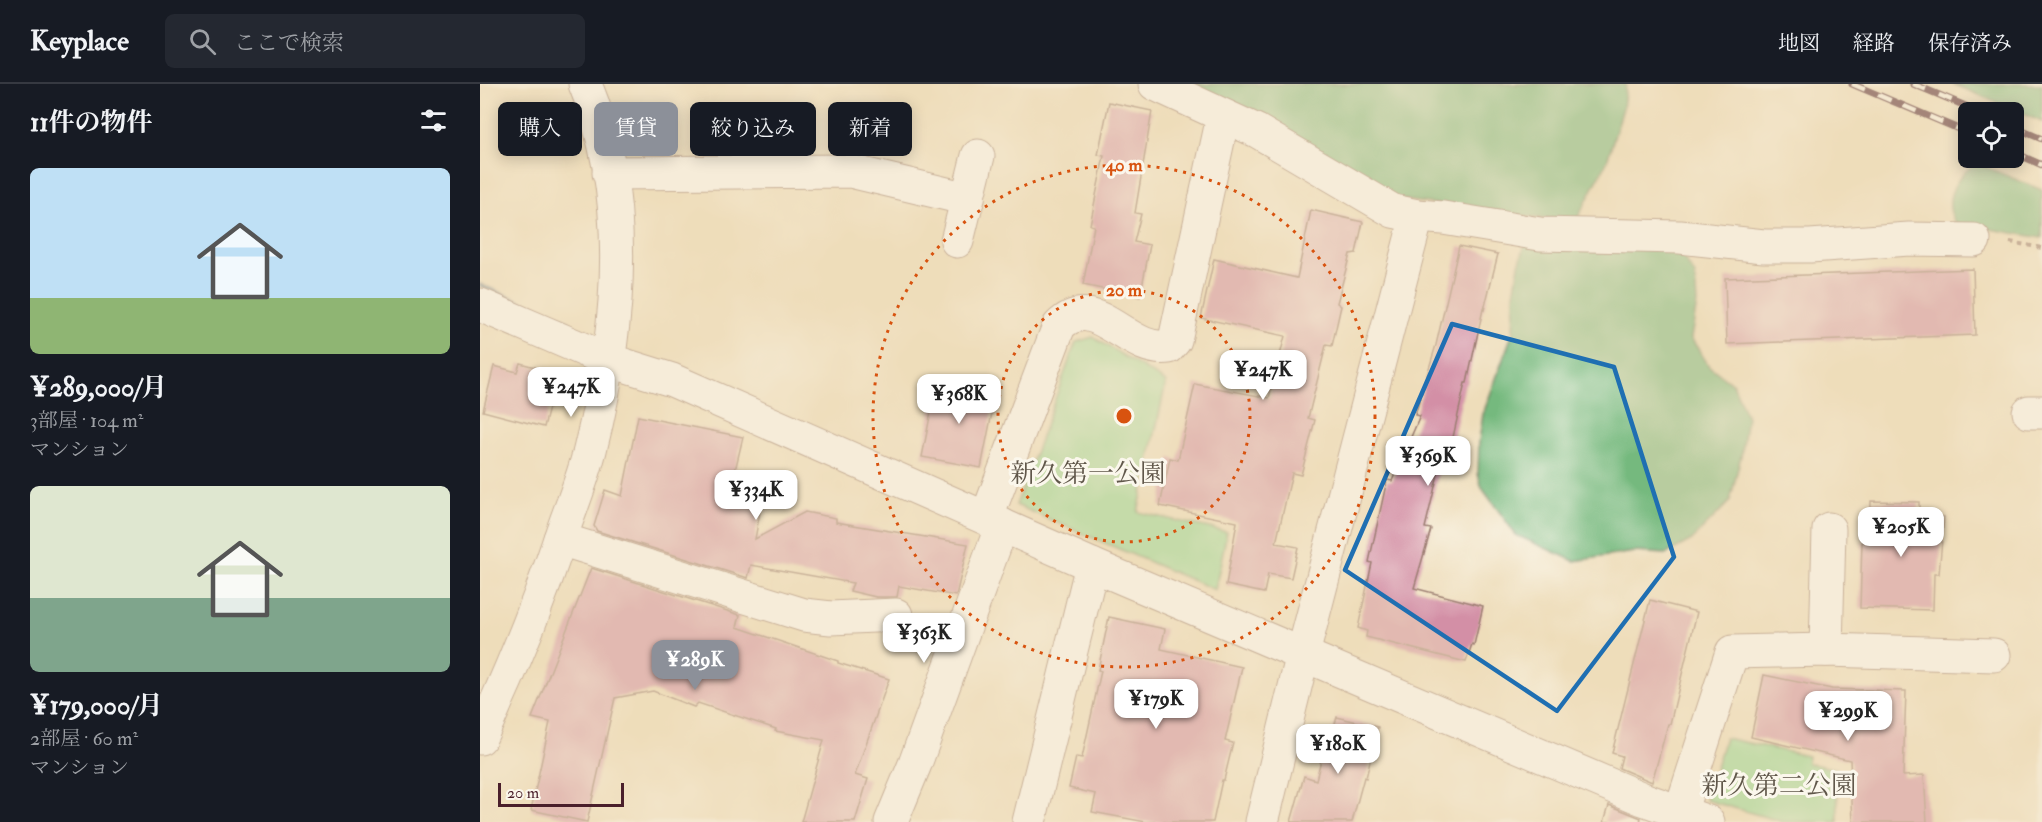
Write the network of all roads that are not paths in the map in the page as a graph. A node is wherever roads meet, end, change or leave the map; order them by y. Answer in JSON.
{"nodes":[{"id":1,"x":585,"y":84,"type":"edge"},
{"id":2,"x":1155,"y":84,"type":"edge"},
{"id":3,"x":1224,"y":117,"type":"junction"},
{"id":4,"x":978,"y":156,"type":"dead end"},
{"id":5,"x":609,"y":173,"type":"junction"},
{"id":6,"x":968,"y":199,"type":"junction"},
{"id":7,"x":1417,"y":216,"type":"junction"},
{"id":8,"x":1974,"y":240,"type":"dead end"},
{"id":9,"x":957,"y":241,"type":"dead end"},
{"id":10,"x":480,"y":305,"type":"edge"},
{"id":11,"x":608,"y":360,"type":"junction"},
{"id":12,"x":994,"y":521,"type":"junction"},
{"id":13,"x":1829,"y":529,"type":"dead end"},
{"id":14,"x":560,"y":539,"type":"junction"},
{"id":15,"x":1092,"y":565,"type":"junction"},
{"id":16,"x":896,"y":615,"type":"dead end"},
{"id":17,"x":1826,"y":650,"type":"junction"},
{"id":18,"x":1303,"y":654,"type":"junction"},
{"id":19,"x":1994,"y":654,"type":"dead end"},
{"id":20,"x":480,"y":738,"type":"edge"},
{"id":21,"x":1694,"y":818,"type":"edge"},
{"id":22,"x":891,"y":822,"type":"edge"},
{"id":23,"x":1029,"y":822,"type":"edge"},
{"id":24,"x":1262,"y":822,"type":"edge"}],
"edges":[{"from":1,"to":5,"type":"street"},
{"from":2,"to":3,"type":"street"},
{"from":3,"to":7,"type":"street"},
{"from":3,"to":12,"type":"street"},
{"from":4,"to":6,"type":"street"},
{"from":5,"to":6,"type":"street"},
{"from":5,"to":11,"type":"street"},
{"from":6,"to":9,"type":"street"},
{"from":7,"to":8,"type":"street"},
{"from":7,"to":18,"type":"street"},
{"from":10,"to":11,"type":"street"},
{"from":11,"to":12,"type":"street"},
{"from":11,"to":14,"type":"street"},
{"from":12,"to":15,"type":"street"},
{"from":12,"to":22,"type":"street"},
{"from":13,"to":17,"type":"street"},
{"from":14,"to":16,"type":"street"},
{"from":14,"to":20,"type":"street"},
{"from":15,"to":18,"type":"street"},
{"from":15,"to":23,"type":"street"},
{"from":17,"to":19,"type":"street"},
{"from":17,"to":21,"type":"street"},
{"from":18,"to":21,"type":"street"},
{"from":18,"to":24,"type":"street"}]}
